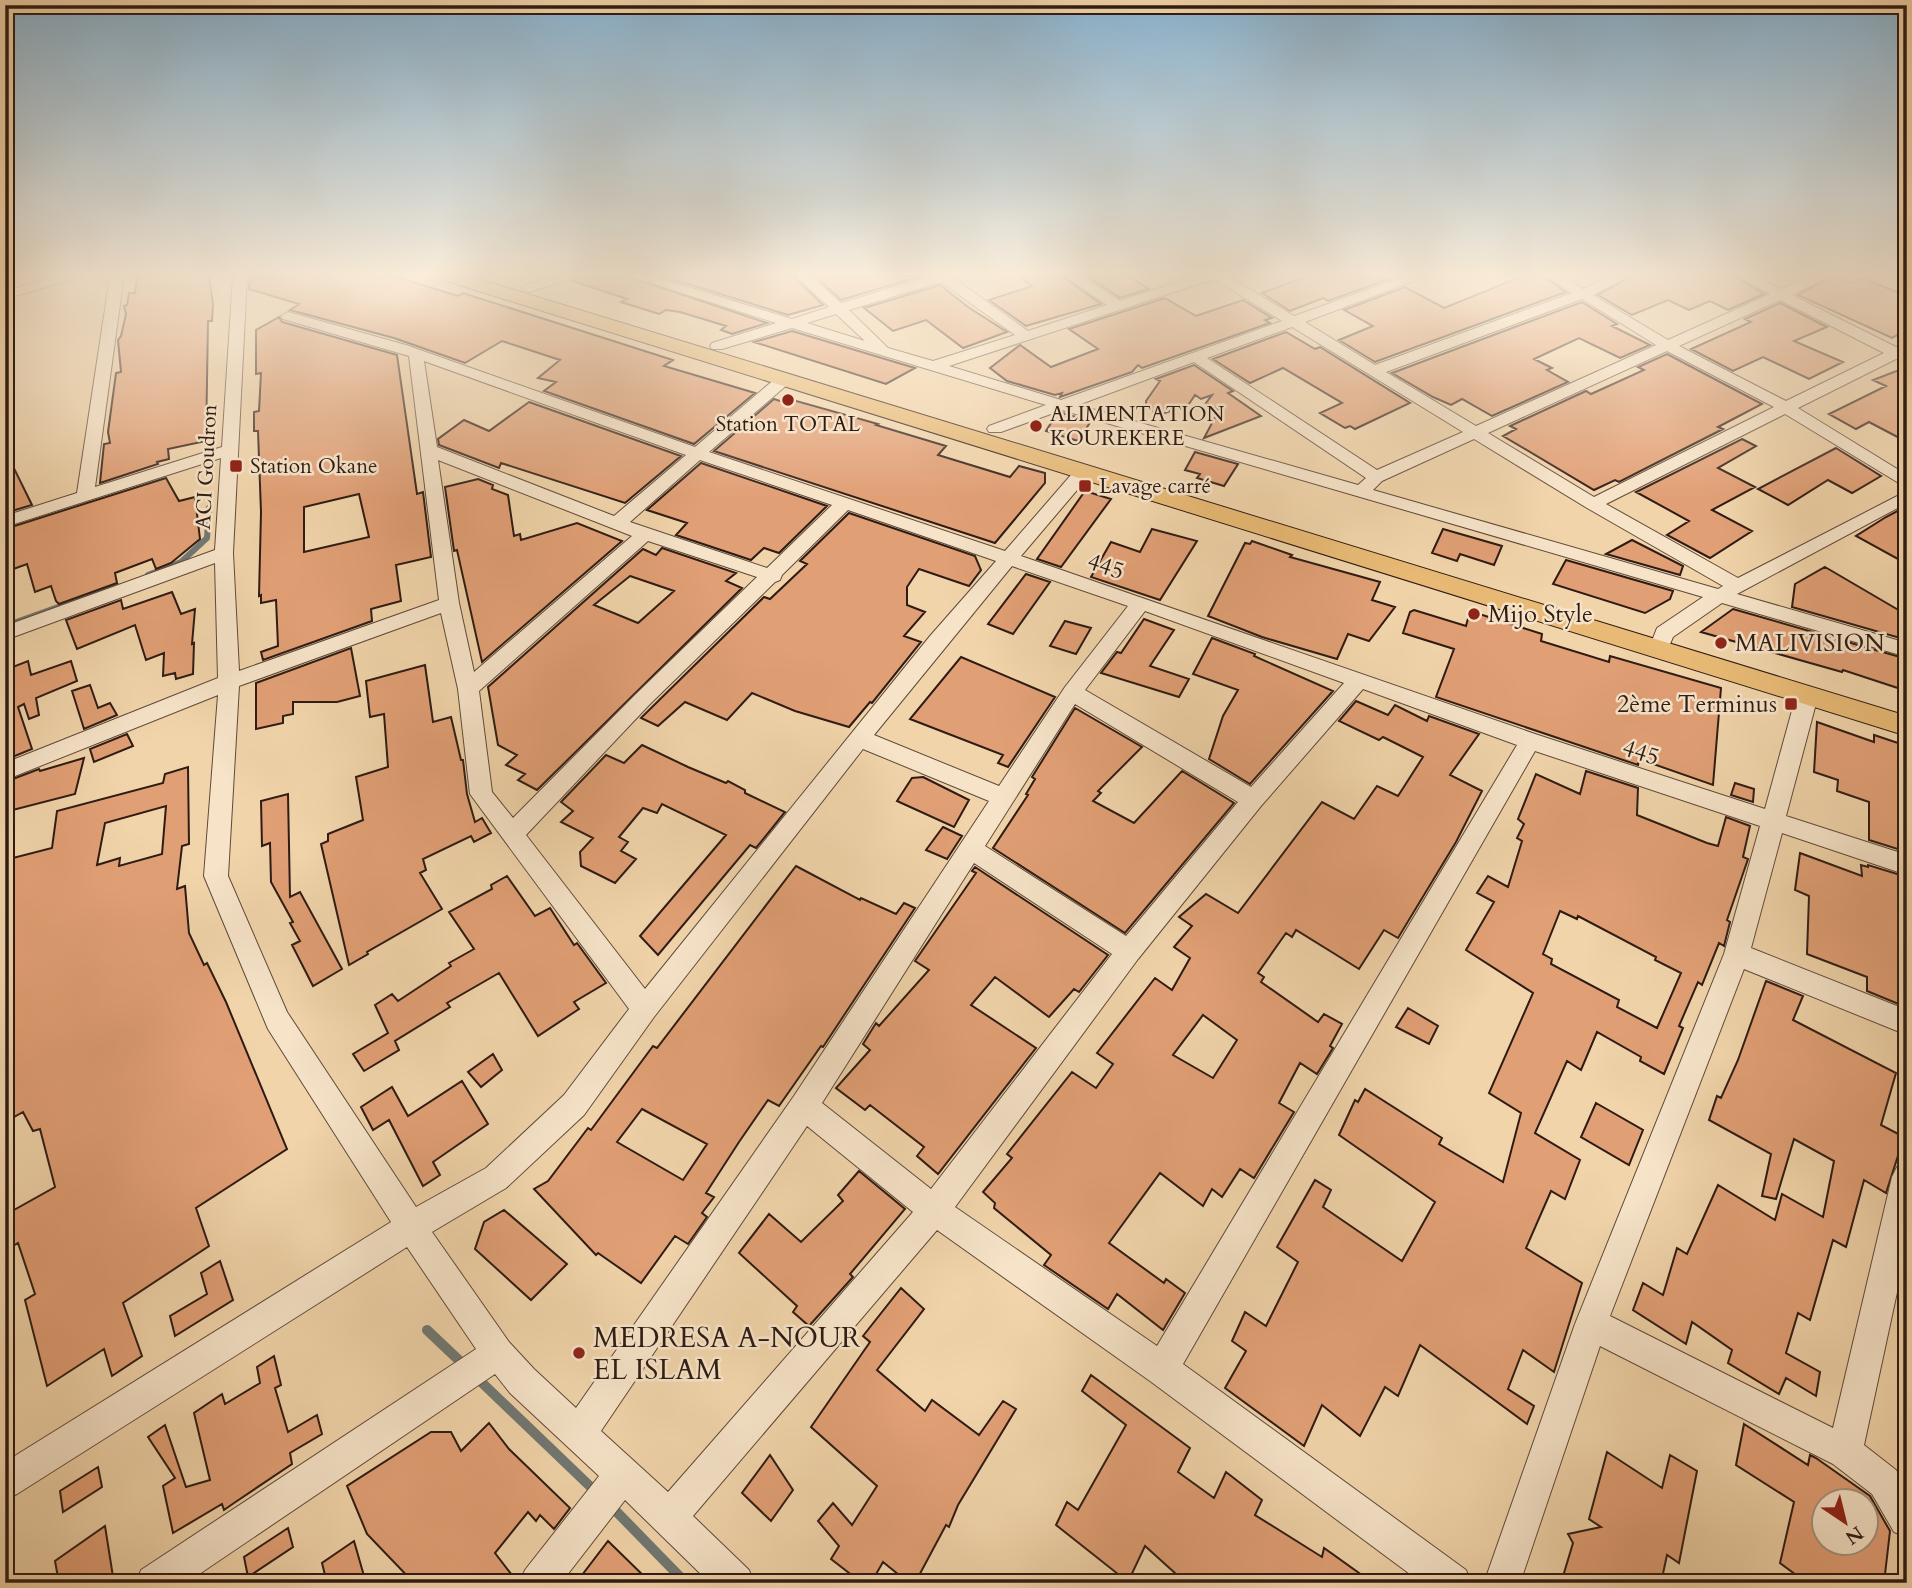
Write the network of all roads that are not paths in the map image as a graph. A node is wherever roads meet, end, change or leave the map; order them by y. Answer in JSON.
{"nodes":[{"id":1,"x":106,"y":350,"type":"edge"},
{"id":2,"x":236,"y":350,"type":"edge"},
{"id":3,"x":405,"y":350,"type":"edge"},
{"id":4,"x":684,"y":350,"type":"edge"},
{"id":5,"x":731,"y":350,"type":"edge"},
{"id":6,"x":880,"y":350,"type":"edge"},
{"id":7,"x":982,"y":350,"type":"edge"},
{"id":8,"x":1213,"y":350,"type":"edge"},
{"id":9,"x":1340,"y":350,"type":"edge"},
{"id":10,"x":1428,"y":350,"type":"edge"},
{"id":11,"x":1659,"y":350,"type":"edge"},
{"id":12,"x":1676,"y":350,"type":"edge"},
{"id":13,"x":886,"y":352,"type":"joint"},
{"id":14,"x":1903,"y":353,"type":"edge"},
{"id":15,"x":416,"y":356,"type":"junction"},
{"id":16,"x":1196,"y":356,"type":"junction"},
{"id":17,"x":933,"y":366,"type":"junction"},
{"id":18,"x":1374,"y":370,"type":"junction"},
{"id":19,"x":782,"y":381,"type":"junction"},
{"id":20,"x":1062,"y":405,"type":"junction"},
{"id":21,"x":1784,"y":407,"type":"junction"},
{"id":22,"x":995,"y":429,"type":"junction"},
{"id":23,"x":1475,"y":432,"type":"junction"},
{"id":24,"x":230,"y":450,"type":"junction"},
{"id":25,"x":428,"y":450,"type":"junction"},
{"id":26,"x":698,"y":454,"type":"junction"},
{"id":27,"x":1083,"y":472,"type":"junction"},
{"id":28,"x":1376,"y":477,"type":"junction"},
{"id":29,"x":1907,"y":483,"type":"edge"},
{"id":30,"x":1363,"y":490,"type":"junction"},
{"id":31,"x":1907,"y":496,"type":"edge"},
{"id":32,"x":85,"y":497,"type":"junction"},
{"id":33,"x":845,"y":503,"type":"junction"},
{"id":34,"x":1593,"y":504,"type":"junction"},
{"id":35,"x":5,"y":522,"type":"edge"},
{"id":36,"x":617,"y":523,"type":"junction"},
{"id":37,"x":645,"y":534,"type":"junction"},
{"id":38,"x":224,"y":554,"type":"junction"},
{"id":39,"x":1008,"y":558,"type":"junction"},
{"id":40,"x":773,"y":576,"type":"junction"},
{"id":41,"x":1740,"y":586,"type":"junction"},
{"id":42,"x":1719,"y":596,"type":"junction"},
{"id":43,"x":449,"y":603,"type":"junction"},
{"id":44,"x":1141,"y":603,"type":"junction"},
{"id":45,"x":5,"y":632,"type":"edge"},
{"id":46,"x":1661,"y":642,"type":"junction"},
{"id":47,"x":1907,"y":650,"type":"edge"},
{"id":48,"x":1359,"y":680,"type":"junction"},
{"id":49,"x":229,"y":682,"type":"junction"},
{"id":50,"x":468,"y":689,"type":"junction"},
{"id":51,"x":1072,"y":692,"type":"junction"},
{"id":52,"x":1807,"y":696,"type":"junction"},
{"id":53,"x":1907,"y":705,"type":"edge"},
{"id":54,"x":1907,"y":726,"type":"edge"},
{"id":55,"x":859,"y":738,"type":"junction"},
{"id":56,"x":1530,"y":741,"type":"junction"},
{"id":57,"x":5,"y":772,"type":"edge"},
{"id":58,"x":1003,"y":797,"type":"junction"},
{"id":59,"x":1253,"y":800,"type":"junction"},
{"id":60,"x":1773,"y":820,"type":"junction"},
{"id":61,"x":511,"y":835,"type":"junction"},
{"id":62,"x":971,"y":849,"type":"junction"},
{"id":63,"x":1907,"y":865,"type":"edge"},
{"id":64,"x":1129,"y":951,"type":"junction"},
{"id":65,"x":1737,"y":954,"type":"junction"},
{"id":66,"x":646,"y":1009,"type":"junction"},
{"id":67,"x":1907,"y":1023,"type":"edge"},
{"id":68,"x":804,"y":1105,"type":"junction"},
{"id":69,"x":1907,"y":1177,"type":"edge"},
{"id":70,"x":934,"y":1210,"type":"junction"},
{"id":71,"x":411,"y":1227,"type":"junction"},
{"id":72,"x":1591,"y":1324,"type":"junction"},
{"id":73,"x":498,"y":1353,"type":"junction"},
{"id":74,"x":1162,"y":1369,"type":"junction"},
{"id":75,"x":579,"y":1433,"type":"junction"},
{"id":76,"x":1845,"y":1452,"type":"junction"},
{"id":77,"x":623,"y":1474,"type":"junction"},
{"id":78,"x":6,"y":1478,"type":"edge"},
{"id":79,"x":1906,"y":1516,"type":"edge"},
{"id":80,"x":669,"y":1517,"type":"junction"},
{"id":81,"x":154,"y":1583,"type":"edge"},
{"id":82,"x":538,"y":1583,"type":"edge"},
{"id":83,"x":736,"y":1583,"type":"edge"},
{"id":84,"x":1453,"y":1583,"type":"edge"},
{"id":85,"x":1502,"y":1583,"type":"edge"}],
"edges":[{"from":1,"to":32,"type":"street"},
{"from":2,"to":24,"type":"street","name":"ACI Goudron"},
{"from":3,"to":15,"type":"street","name":"445"},
{"from":4,"to":19,"type":"main road"},
{"from":5,"to":22,"type":"main road"},
{"from":6,"to":13,"type":"street"},
{"from":7,"to":17,"type":"street"},
{"from":8,"to":16,"type":"street"},
{"from":9,"to":18,"type":"street"},
{"from":10,"to":18,"type":"street"},
{"from":11,"to":23,"type":"street"},
{"from":12,"to":21,"type":"street"},
{"from":13,"to":17,"type":"street"},
{"from":14,"to":21,"type":"street"},
{"from":15,"to":25,"type":"street"},
{"from":15,"to":26,"type":"street","name":"445"},
{"from":16,"to":20,"type":"street"},
{"from":16,"to":28,"type":"street"},
{"from":17,"to":20,"type":"street"},
{"from":18,"to":23,"type":"street"},
{"from":19,"to":26,"type":"street"},
{"from":19,"to":27,"type":"main road"},
{"from":20,"to":22,"type":"street"},
{"from":20,"to":30,"type":"street"},
{"from":21,"to":29,"type":"street"},
{"from":21,"to":34,"type":"street"},
{"from":22,"to":46,"type":"main road"},
{"from":23,"to":28,"type":"street"},
{"from":23,"to":34,"type":"street"},
{"from":24,"to":32,"type":"street"},
{"from":24,"to":38,"type":"street","name":"ACI Goudron"},
{"from":25,"to":36,"type":"street"},
{"from":25,"to":43,"type":"street"},
{"from":26,"to":33,"type":"street","name":"445"},
{"from":26,"to":36,"type":"street"},
{"from":27,"to":39,"type":"street"},
{"from":27,"to":46,"type":"main road"},
{"from":28,"to":30,"type":"street"},
{"from":30,"to":42,"type":"street"},
{"from":31,"to":41,"type":"street"},
{"from":32,"to":35,"type":"street"},
{"from":33,"to":39,"type":"street","name":"445"},
{"from":33,"to":40,"type":"street"},
{"from":34,"to":41,"type":"street"},
{"from":36,"to":37,"type":"street"},
{"from":37,"to":40,"type":"street"},
{"from":37,"to":50,"type":"street"},
{"from":38,"to":45,"type":"street","name":"ACI Goudron"},
{"from":38,"to":49,"type":"street"},
{"from":39,"to":44,"type":"street","name":"445"},
{"from":39,"to":55,"type":"street"},
{"from":40,"to":61,"type":"street"},
{"from":41,"to":42,"type":"street"},
{"from":42,"to":46,"type":"street"},
{"from":42,"to":47,"type":"street"},
{"from":43,"to":49,"type":"street"},
{"from":43,"to":50,"type":"street"},
{"from":44,"to":48,"type":"street","name":"445"},
{"from":44,"to":51,"type":"street"},
{"from":46,"to":52,"type":"main road"},
{"from":46,"to":53,"type":"main road"},
{"from":48,"to":56,"type":"street","name":"445"},
{"from":48,"to":59,"type":"street"},
{"from":49,"to":57,"type":"street"},
{"from":49,"to":71,"type":"street"},
{"from":50,"to":61,"type":"street"},
{"from":51,"to":58,"type":"street"},
{"from":51,"to":59,"type":"street"},
{"from":52,"to":54,"type":"main road"},
{"from":52,"to":60,"type":"street"},
{"from":55,"to":58,"type":"street"},
{"from":55,"to":66,"type":"street"},
{"from":56,"to":60,"type":"street","name":"445"},
{"from":56,"to":74,"type":"street"},
{"from":58,"to":62,"type":"street"},
{"from":59,"to":64,"type":"street"},
{"from":60,"to":63,"type":"street","name":"445"},
{"from":60,"to":65,"type":"street"},
{"from":61,"to":66,"type":"street"},
{"from":62,"to":64,"type":"street"},
{"from":62,"to":68,"type":"street"},
{"from":64,"to":70,"type":"street"},
{"from":65,"to":67,"type":"street"},
{"from":65,"to":72,"type":"street"},
{"from":66,"to":71,"type":"street"},
{"from":68,"to":70,"type":"street"},
{"from":68,"to":75,"type":"street"},
{"from":69,"to":76,"type":"street"},
{"from":70,"to":74,"type":"street"},
{"from":70,"to":80,"type":"street"},
{"from":71,"to":73,"type":"street"},
{"from":71,"to":78,"type":"street"},
{"from":72,"to":76,"type":"street"},
{"from":72,"to":85,"type":"street"},
{"from":73,"to":75,"type":"street"},
{"from":73,"to":81,"type":"street"},
{"from":74,"to":84,"type":"street"},
{"from":75,"to":77,"type":"street"},
{"from":76,"to":79,"type":"street"},
{"from":77,"to":80,"type":"street"},
{"from":77,"to":82,"type":"street"},
{"from":80,"to":83,"type":"street"}]}
